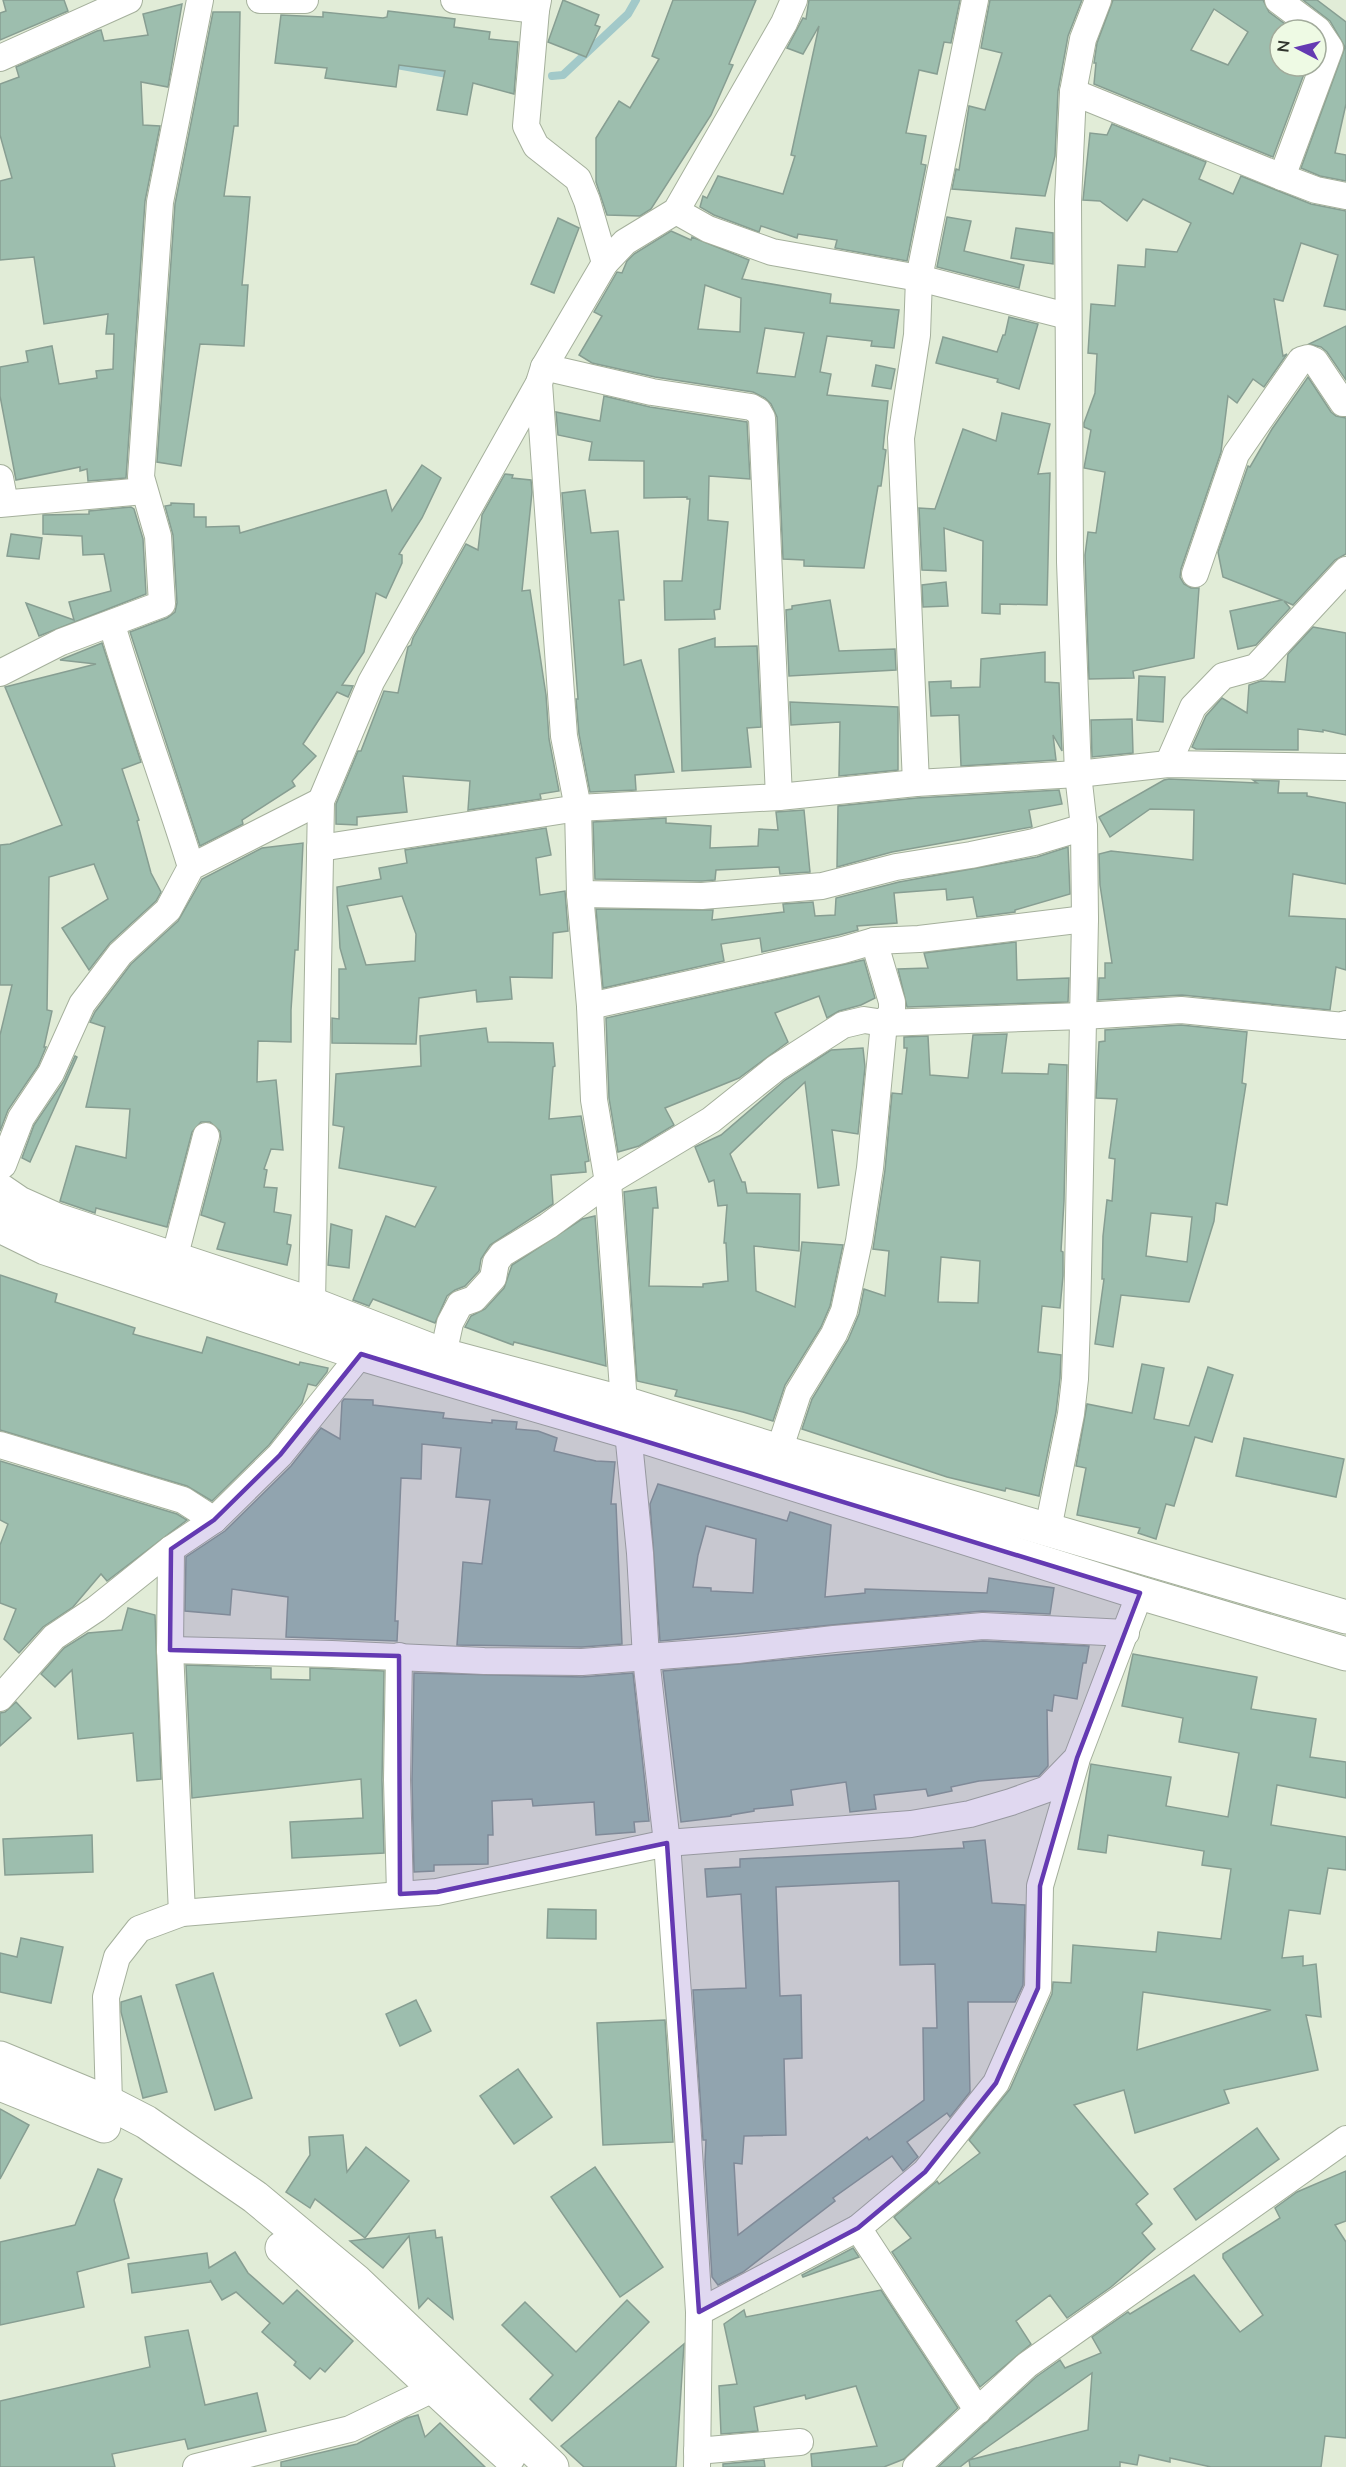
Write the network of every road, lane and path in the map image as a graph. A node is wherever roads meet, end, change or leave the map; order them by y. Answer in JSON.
{"nodes":[{"id":1,"x":129,"y":0,"type":"edge"},
{"id":2,"x":200,"y":0,"type":"edge"},
{"id":3,"x":260,"y":0,"type":"edge"},
{"id":4,"x":305,"y":0,"type":"edge"},
{"id":5,"x":454,"y":0,"type":"edge"},
{"id":6,"x":794,"y":0,"type":"edge"},
{"id":7,"x":975,"y":0,"type":"edge"},
{"id":8,"x":1098,"y":0,"type":"edge"},
{"id":9,"x":1278,"y":0,"type":"edge"},
{"id":10,"x":537,"y":5,"type":"edge"},
{"id":11,"x":0,"y":58,"type":"edge"},
{"id":12,"x":1072,"y":92,"type":"junction"},
{"id":13,"x":1282,"y":177,"type":"junction"},
{"id":14,"x":1346,"y":196,"type":"edge"},
{"id":15,"x":676,"y":212,"type":"junction"},
{"id":16,"x":605,"y":263,"type":"junction"},
{"id":17,"x":919,"y":278,"type":"junction"},
{"id":18,"x":1068,"y":316,"type":"junction"},
{"id":19,"x":541,"y":375,"type":"junction"},
{"id":20,"x":1346,"y":403,"type":"edge"},
{"id":21,"x":0,"y":478,"type":"edge"},
{"id":22,"x":144,"y":491,"type":"junction"},
{"id":23,"x":2,"y":504,"type":"edge"},
{"id":24,"x":1346,"y":570,"type":"edge"},
{"id":25,"x":1195,"y":574,"type":"dead end"},
{"id":26,"x":112,"y":625,"type":"junction"},
{"id":27,"x":0,"y":673,"type":"edge"},
{"id":28,"x":1168,"y":764,"type":"junction"},
{"id":29,"x":1346,"y":767,"type":"edge"},
{"id":30,"x":1078,"y":774,"type":"junction"},
{"id":31,"x":916,"y":783,"type":"junction"},
{"id":32,"x":778,"y":797,"type":"junction"},
{"id":33,"x":321,"y":801,"type":"junction"},
{"id":34,"x":578,"y":808,"type":"junction"},
{"id":35,"x":1084,"y":827,"type":"junction"},
{"id":36,"x":320,"y":848,"type":"junction"},
{"id":37,"x":191,"y":867,"type":"junction"},
{"id":38,"x":580,"y":894,"type":"junction"},
{"id":39,"x":1085,"y":920,"type":"junction"},
{"id":40,"x":874,"y":941,"type":"junction"},
{"id":41,"x":590,"y":1006,"type":"junction"},
{"id":42,"x":1083,"y":1016,"type":"junction"},
{"id":43,"x":884,"y":1023,"type":"junction"},
{"id":44,"x":1346,"y":1024,"type":"edge"},
{"id":45,"x":206,"y":1136,"type":"dead end"},
{"id":46,"x":0,"y":1167,"type":"edge"},
{"id":47,"x":608,"y":1182,"type":"junction"},
{"id":48,"x":0,"y":1190,"type":"edge"},
{"id":49,"x":0,"y":1226,"type":"edge"},
{"id":50,"x":174,"y":1259,"type":"junction"},
{"id":51,"x":312,"y":1304,"type":"junction"},
{"id":52,"x":361,"y":1354,"type":"junction"},
{"id":53,"x":443,"y":1355,"type":"junction"},
{"id":54,"x":626,"y":1418,"type":"junction"},
{"id":55,"x":0,"y":1444,"type":"edge"},
{"id":56,"x":779,"y":1450,"type":"junction"},
{"id":57,"x":214,"y":1520,"type":"junction"},
{"id":58,"x":1048,"y":1529,"type":"junction"},
{"id":59,"x":171,"y":1549,"type":"junction"},
{"id":60,"x":1140,"y":1593,"type":"junction"},
{"id":61,"x":1346,"y":1617,"type":"edge"},
{"id":62,"x":1126,"y":1633,"type":"junction"},
{"id":63,"x":170,"y":1650,"type":"junction"},
{"id":64,"x":1346,"y":1654,"type":"edge"},
{"id":65,"x":399,"y":1656,"type":"junction"},
{"id":66,"x":646,"y":1658,"type":"junction"},
{"id":67,"x":0,"y":1698,"type":"edge"},
{"id":68,"x":1077,"y":1758,"type":"junction"},
{"id":69,"x":667,"y":1843,"type":"junction"},
{"id":70,"x":400,"y":1894,"type":"junction"},
{"id":71,"x":182,"y":1913,"type":"junction"},
{"id":72,"x":0,"y":2058,"type":"edge"},
{"id":73,"x":0,"y":2084,"type":"edge"},
{"id":74,"x":109,"y":2103,"type":"junction"},
{"id":75,"x":1346,"y":2139,"type":"edge"},
{"id":76,"x":858,"y":2228,"type":"junction"},
{"id":77,"x":699,"y":2312,"type":"junction"},
{"id":78,"x":433,"y":2389,"type":"junction"},
{"id":79,"x":978,"y":2411,"type":"junction"},
{"id":80,"x":800,"y":2442,"type":"dead end"},
{"id":81,"x":697,"y":2459,"type":"edge"},
{"id":82,"x":196,"y":2467,"type":"edge"},
{"id":83,"x":522,"y":2467,"type":"edge"},
{"id":84,"x":552,"y":2467,"type":"edge"},
{"id":85,"x":916,"y":2467,"type":"edge"}],
"edges":[{"from":1,"to":11,"type":"street"},
{"from":2,"to":22,"type":"street"},
{"from":3,"to":4,"type":"street"},
{"from":5,"to":10,"type":"street"},
{"from":6,"to":15,"type":"street"},
{"from":7,"to":17,"type":"street"},
{"from":8,"to":12,"type":"street"},
{"from":9,"to":13,"type":"street"},
{"from":10,"to":16,"type":"street"},
{"from":12,"to":13,"type":"street"},
{"from":12,"to":18,"type":"street"},
{"from":13,"to":14,"type":"street"},
{"from":15,"to":16,"type":"street"},
{"from":15,"to":17,"type":"street"},
{"from":16,"to":19,"type":"street"},
{"from":17,"to":18,"type":"street"},
{"from":17,"to":31,"type":"street"},
{"from":18,"to":30,"type":"street"},
{"from":19,"to":32,"type":"street"},
{"from":19,"to":33,"type":"street"},
{"from":19,"to":34,"type":"street"},
{"from":20,"to":25,"type":"street"},
{"from":21,"to":23,"type":"street"},
{"from":22,"to":23,"type":"street"},
{"from":22,"to":26,"type":"street"},
{"from":24,"to":28,"type":"street"},
{"from":26,"to":27,"type":"street"},
{"from":26,"to":37,"type":"street"},
{"from":28,"to":29,"type":"street"},
{"from":28,"to":30,"type":"street"},
{"from":30,"to":31,"type":"street"},
{"from":30,"to":35,"type":"street"},
{"from":31,"to":32,"type":"street"},
{"from":32,"to":34,"type":"street"},
{"from":33,"to":36,"type":"street"},
{"from":33,"to":37,"type":"street"},
{"from":34,"to":36,"type":"street"},
{"from":34,"to":38,"type":"street"},
{"from":35,"to":38,"type":"street"},
{"from":35,"to":39,"type":"street"},
{"from":36,"to":51,"type":"street"},
{"from":37,"to":46,"type":"street"},
{"from":38,"to":41,"type":"street"},
{"from":39,"to":40,"type":"street"},
{"from":39,"to":42,"type":"street"},
{"from":40,"to":41,"type":"street"},
{"from":40,"to":43,"type":"street"},
{"from":41,"to":47,"type":"street"},
{"from":42,"to":43,"type":"street"},
{"from":42,"to":44,"type":"street"},
{"from":42,"to":58,"type":"street"},
{"from":43,"to":47,"type":"street"},
{"from":43,"to":56,"type":"street"},
{"from":45,"to":50,"type":"street"},
{"from":47,"to":53,"type":"street"},
{"from":47,"to":54,"type":"street"},
{"from":48,"to":50,"type":"main road"},
{"from":49,"to":52,"type":"main road"},
{"from":50,"to":51,"type":"main road"},
{"from":51,"to":53,"type":"main road"},
{"from":52,"to":54,"type":"main road"},
{"from":52,"to":57,"type":"street"},
{"from":53,"to":54,"type":"main road"},
{"from":54,"to":56,"type":"main road"},
{"from":54,"to":60,"type":"main road"},
{"from":54,"to":66,"type":"street"},
{"from":55,"to":57,"type":"street"},
{"from":56,"to":58,"type":"main road"},
{"from":57,"to":59,"type":"street"},
{"from":58,"to":61,"type":"main road"},
{"from":59,"to":63,"type":"street"},
{"from":59,"to":67,"type":"street"},
{"from":60,"to":62,"type":"street"},
{"from":60,"to":64,"type":"main road"},
{"from":62,"to":66,"type":"street"},
{"from":62,"to":68,"type":"street"},
{"from":63,"to":65,"type":"street"},
{"from":63,"to":71,"type":"street"},
{"from":65,"to":66,"type":"street"},
{"from":65,"to":70,"type":"street"},
{"from":66,"to":69,"type":"street"},
{"from":68,"to":69,"type":"street"},
{"from":68,"to":76,"type":"street"},
{"from":69,"to":70,"type":"street"},
{"from":69,"to":77,"type":"street"},
{"from":70,"to":71,"type":"street"},
{"from":71,"to":74,"type":"street"},
{"from":72,"to":74,"type":"main road"},
{"from":73,"to":78,"type":"main road"},
{"from":74,"to":84,"type":"main road"},
{"from":75,"to":79,"type":"street"},
{"from":76,"to":77,"type":"street"},
{"from":76,"to":79,"type":"street"},
{"from":77,"to":81,"type":"street"},
{"from":78,"to":82,"type":"street"},
{"from":78,"to":83,"type":"main road"},
{"from":79,"to":85,"type":"street"},
{"from":80,"to":81,"type":"street"}]}
